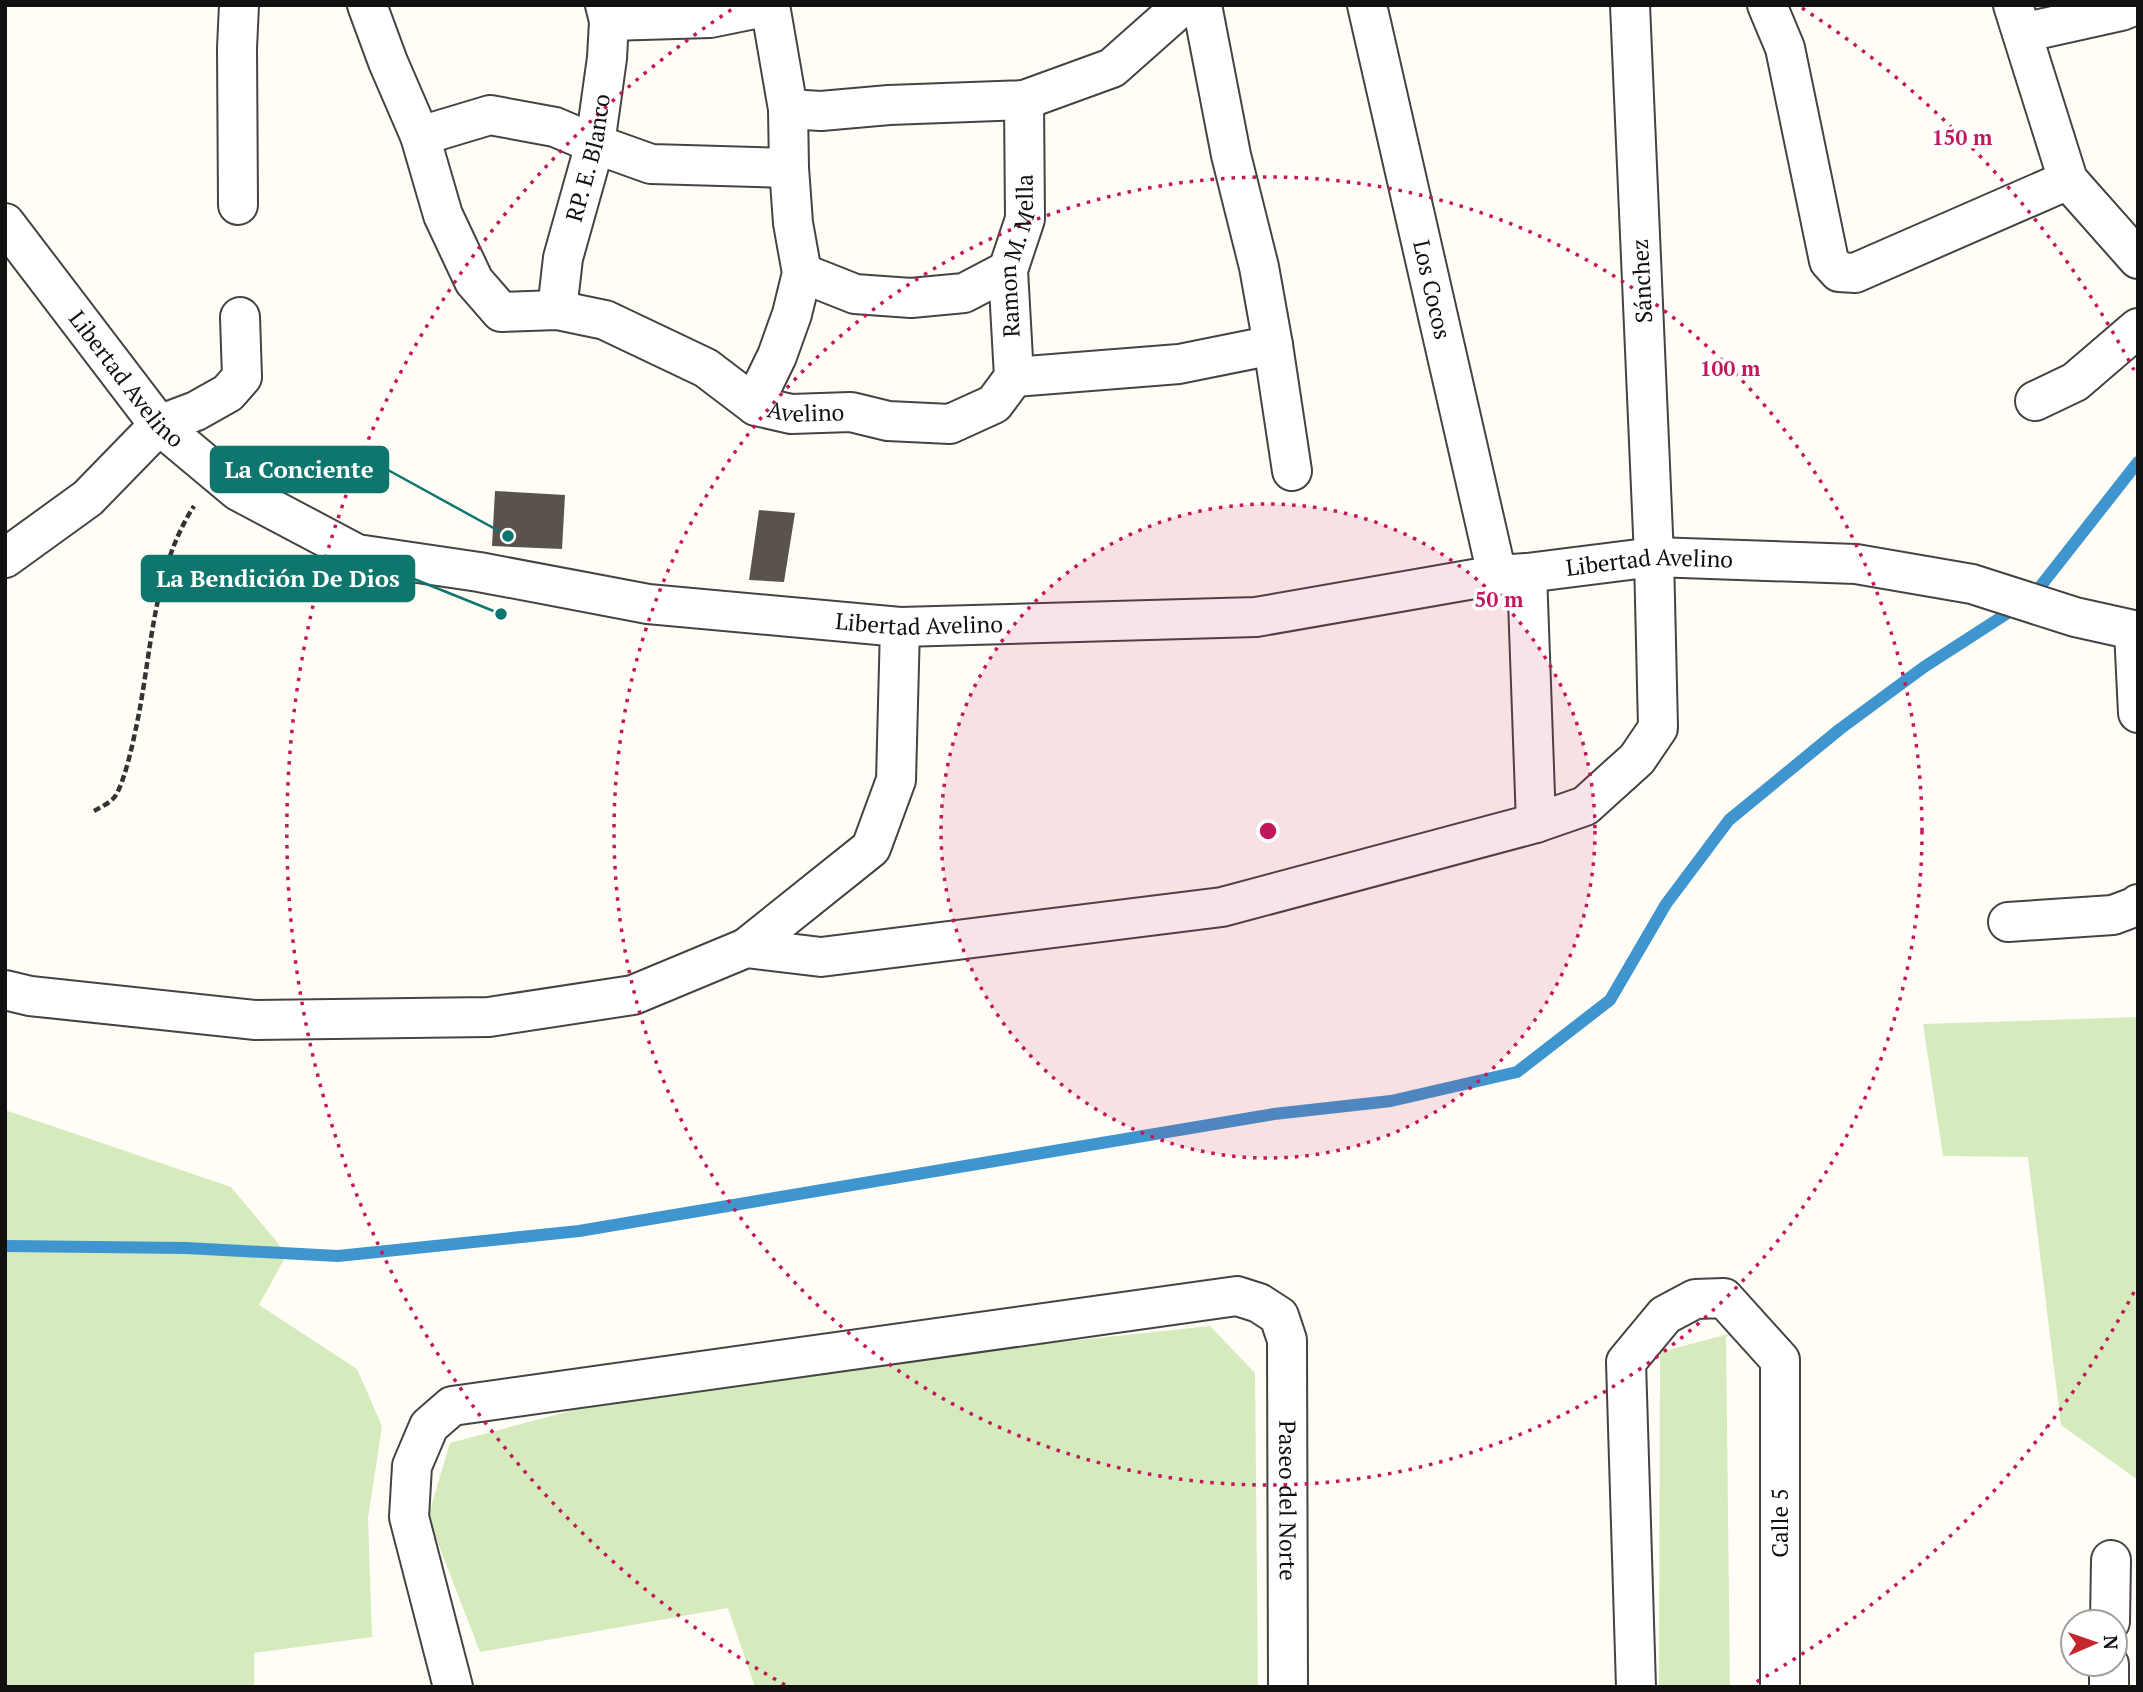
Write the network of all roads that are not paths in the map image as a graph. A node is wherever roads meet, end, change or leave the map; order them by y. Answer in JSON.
{"nodes":[{"id":1,"x":239,"y":5,"type":"edge"},
{"id":2,"x":367,"y":5,"type":"edge"},
{"id":3,"x":1183,"y":5,"type":"edge"},
{"id":4,"x":1202,"y":5,"type":"edge"},
{"id":5,"x":1367,"y":5,"type":"edge"},
{"id":6,"x":1630,"y":5,"type":"edge"},
{"id":7,"x":1767,"y":5,"type":"edge"},
{"id":8,"x":2136,"y":5,"type":"edge"},
{"id":9,"x":770,"y":6,"type":"edge"},
{"id":10,"x":607,"y":13,"type":"edge"},
{"id":11,"x":2018,"y":19,"type":"edge"},
{"id":12,"x":1024,"y":100,"type":"junction"},
{"id":13,"x":788,"y":109,"type":"junction"},
{"id":14,"x":420,"y":136,"type":"junction"},
{"id":15,"x":595,"y":144,"type":"junction"},
{"id":16,"x":789,"y":168,"type":"junction"},
{"id":17,"x":2068,"y":180,"type":"junction"},
{"id":18,"x":238,"y":205,"type":"dead end"},
{"id":19,"x":5,"y":223,"type":"edge"},
{"id":20,"x":2138,"y":259,"type":"edge"},
{"id":21,"x":1008,"y":270,"type":"junction"},
{"id":22,"x":802,"y":273,"type":"junction"},
{"id":23,"x":556,"y":310,"type":"junction"},
{"id":24,"x":240,"y":317,"type":"dead end"},
{"id":25,"x":2138,"y":328,"type":"edge"},
{"id":26,"x":1273,"y":345,"type":"junction"},
{"id":27,"x":1004,"y":391,"type":"junction"},
{"id":28,"x":2035,"y":401,"type":"dead end"},
{"id":29,"x":756,"y":406,"type":"junction"},
{"id":30,"x":159,"y":425,"type":"junction"},
{"id":31,"x":1292,"y":471,"type":"dead end"},
{"id":32,"x":1654,"y":557,"type":"junction"},
{"id":33,"x":5,"y":558,"type":"edge"},
{"id":34,"x":1512,"y":574,"type":"junction"},
{"id":35,"x":900,"y":627,"type":"junction"},
{"id":36,"x":2136,"y":631,"type":"edge"},
{"id":37,"x":2138,"y":713,"type":"edge"},
{"id":38,"x":1536,"y":823,"type":"junction"},
{"id":39,"x":2138,"y":904,"type":"edge"},
{"id":40,"x":2008,"y":922,"type":"dead end"},
{"id":41,"x":746,"y":948,"type":"junction"},
{"id":42,"x":5,"y":990,"type":"edge"},
{"id":43,"x":2111,"y":1560,"type":"dead end"},
{"id":44,"x":2110,"y":1608,"type":"edge"},
{"id":45,"x":453,"y":1687,"type":"edge"},
{"id":46,"x":1288,"y":1687,"type":"edge"},
{"id":47,"x":1636,"y":1687,"type":"edge"},
{"id":48,"x":1780,"y":1687,"type":"edge"}],
"edges":[{"from":1,"to":18,"type":"street"},
{"from":2,"to":14,"type":"street"},
{"from":3,"to":12,"type":"street"},
{"from":4,"to":26,"type":"street"},
{"from":5,"to":34,"type":"street","name":"Los Cocos"},
{"from":6,"to":32,"type":"street","name":"Sánchez"},
{"from":7,"to":17,"type":"street"},
{"from":8,"to":11,"type":"street"},
{"from":9,"to":10,"type":"street"},
{"from":9,"to":13,"type":"street"},
{"from":10,"to":15,"type":"street","name":"RP. E. Blanco"},
{"from":11,"to":17,"type":"street"},
{"from":12,"to":13,"type":"street"},
{"from":12,"to":21,"type":"street","name":"Ramon M. Mella"},
{"from":13,"to":16,"type":"street"},
{"from":14,"to":15,"type":"street"},
{"from":14,"to":23,"type":"street","name":"Avelino"},
{"from":15,"to":16,"type":"street"},
{"from":15,"to":23,"type":"street","name":"RP. E. Blanco"},
{"from":16,"to":22,"type":"street"},
{"from":17,"to":20,"type":"street"},
{"from":19,"to":30,"type":"street","name":"Libertad Avelino"},
{"from":21,"to":22,"type":"street"},
{"from":21,"to":27,"type":"street","name":"Ramon M. Mella"},
{"from":22,"to":29,"type":"street"},
{"from":23,"to":29,"type":"street","name":"Avelino"},
{"from":24,"to":30,"type":"street"},
{"from":25,"to":28,"type":"street"},
{"from":26,"to":27,"type":"street","name":"Avelino"},
{"from":26,"to":31,"type":"street"},
{"from":27,"to":29,"type":"street","name":"Avelino"},
{"from":30,"to":33,"type":"street"},
{"from":30,"to":35,"type":"street","name":"Libertad Avelino"},
{"from":32,"to":34,"type":"street","name":"Libertad Avelino"},
{"from":32,"to":36,"type":"street","name":"Libertad Avelino"},
{"from":32,"to":38,"type":"street","name":"Sánchez"},
{"from":34,"to":35,"type":"street","name":"Libertad Avelino"},
{"from":34,"to":38,"type":"street","name":"Los Cocos"},
{"from":35,"to":41,"type":"street"},
{"from":36,"to":37,"type":"street"},
{"from":38,"to":41,"type":"street","name":"Sánchez"},
{"from":39,"to":40,"type":"street"},
{"from":41,"to":42,"type":"street"},
{"from":43,"to":44,"type":"street"},
{"from":45,"to":46,"type":"street","name":"Paseo del Norte"},
{"from":47,"to":48,"type":"street","name":"Calle 5"}]}
